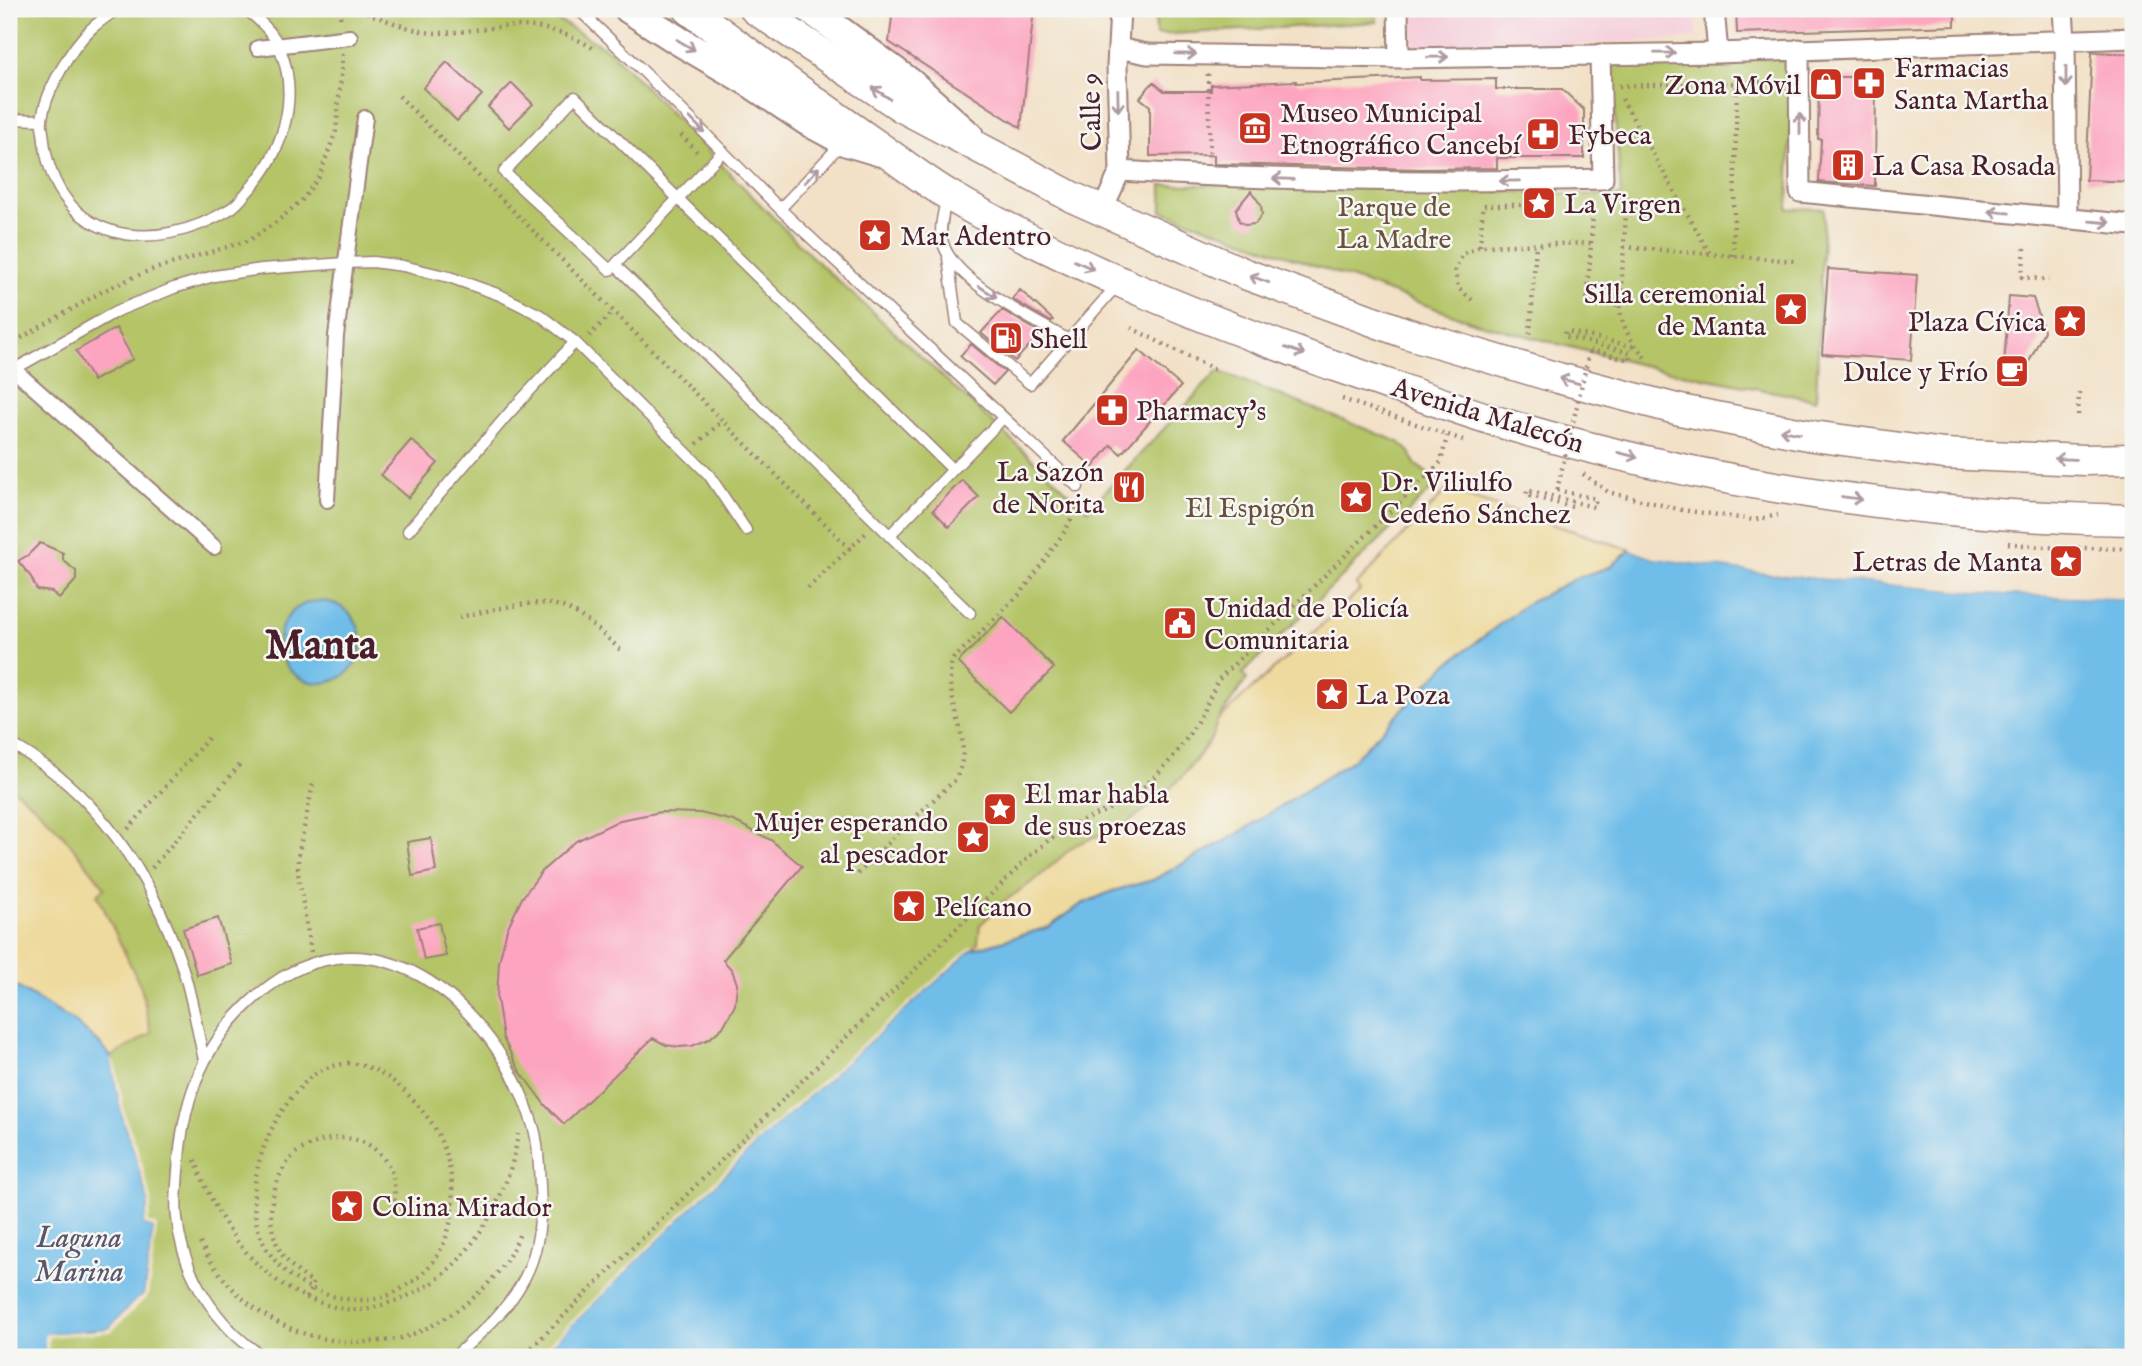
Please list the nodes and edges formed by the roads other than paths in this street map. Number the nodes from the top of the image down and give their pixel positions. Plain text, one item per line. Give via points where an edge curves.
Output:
1 (117, 9) edge
2 (246, 9) edge
3 (578, 9) edge
4 (629, 9) edge
5 (688, 9) edge
6 (755, 9) edge
7 (810, 9) edge
8 (1120, 9) edge
9 (1398, 9) edge
10 (1714, 9) edge
11 (2063, 9) edge
12 (350, 37) dead end
13 (2133, 38) edge
14 (2065, 41) junction
15 (279, 46) junction
16 (258, 48) dead end
17 (1118, 48) junction
18 (1800, 49) junction
19 (1718, 53) junction
20 (1600, 54) junction
21 (1399, 58) junction
22 (365, 118) dead end
23 (9, 119) edge
24 (42, 120) junction
25 (844, 141) junction
26 (984, 150) junction
27 (723, 151) junction
28 (889, 154) junction
29 (1120, 171) junction
30 (948, 195) junction
31 (678, 198) junction
32 (780, 209) junction
33 (1102, 211) junction
34 (2067, 219) junction
35 (2133, 225) edge
36 (948, 258) junction
37 (345, 263) junction
38 (615, 265) junction
39 (1120, 281) junction
40 (1069, 340) junction
41 (577, 344) junction
42 (10, 369) edge
43 (1003, 418) junction
44 (2133, 459) edge
45 (953, 470) junction
46 (1078, 487) dead end
47 (327, 500) dead end
48 (2133, 520) edge
49 (746, 530) dead end
50 (408, 531) dead end
51 (889, 536) junction
52 (214, 547) dead end
53 (970, 613) dead end
54 (9, 743) edge
55 (204, 1060) junction
56 (264, 1357) edge
57 (454, 1357) edge

1 - 24 lane via 91,29 64,63
2 - 15 lane
3 -> 27 lane
4 -> 25 main road, Avenida Malecón
5 - 28 main road, Avenida Malecón
26 -> 6 main road, Avenida Malecón via 902,107
7 - 26 main road, Avenida Malecón via 909,82
8 - 17 street, Calle 9
9 - 21 street
10 - 19 street
11 - 14 street
12 - 15 street
13 - 14 street
14 - 18 street
14 -> 34 street
15 - 16 street
15 - 24 lane via 290,96 276,151 258,181 232,208 201,224 144,237 92,223 69,203 53,177
17 -> 21 street via 1147,54
17 -> 29 street, Calle 9
18 - 19 street
34 -> 18 street via 1800,192
20 -> 19 street
21 -> 20 street
20 -> 29 street via 1603,179 1341,181
22 - 37 street
23 - 24 lane
25 - 28 main road, Avenida Malecón
32 -> 25 lane
26 - 33 main road, Avenida Malecón
27 - 31 lane
27 - 32 lane
28 - 30 main road, Avenida Malecón
29 - 33 street, Calle 9
30 - 36 lane via 941,237
30 -> 39 main road, Avenida Malecón
31 - 38 lane
31 - 38 lane via 575,97 504,172 610,270
31 - 45 lane
32 - 43 lane
44 -> 33 main road, Avenida Malecón via 1944,454 1813,436 1680,410 1406,333 1245,274
34 -> 35 street
36 -> 40 lane via 985,290
36 - 40 lane via 957,323 1030,384
37 - 41 lane via 403,266 500,295 540,316
37 - 42 lane via 214,276 174,288 117,311
37 - 47 street
38 - 51 lane
39 - 40 lane
39 -> 48 main road, Avenida Malecón via 1249,335 1455,408 1689,470 1920,508
41 - 49 lane via 709,475
41 - 50 lane via 510,412
42 - 52 street
43 - 45 lane
43 - 46 lane
45 - 51 lane
51 - 53 lane
54 - 55 lane via 45,765 90,803 130,856 162,914 182,968
55 - 56 lane via 183,1125 177,1219 194,1279 244,1345
55 - 57 lane via 262,990 289,973 342,957 373,957 415,971 454,998 482,1028 500,1052 534,1130 542,1214 525,1279 509,1303

